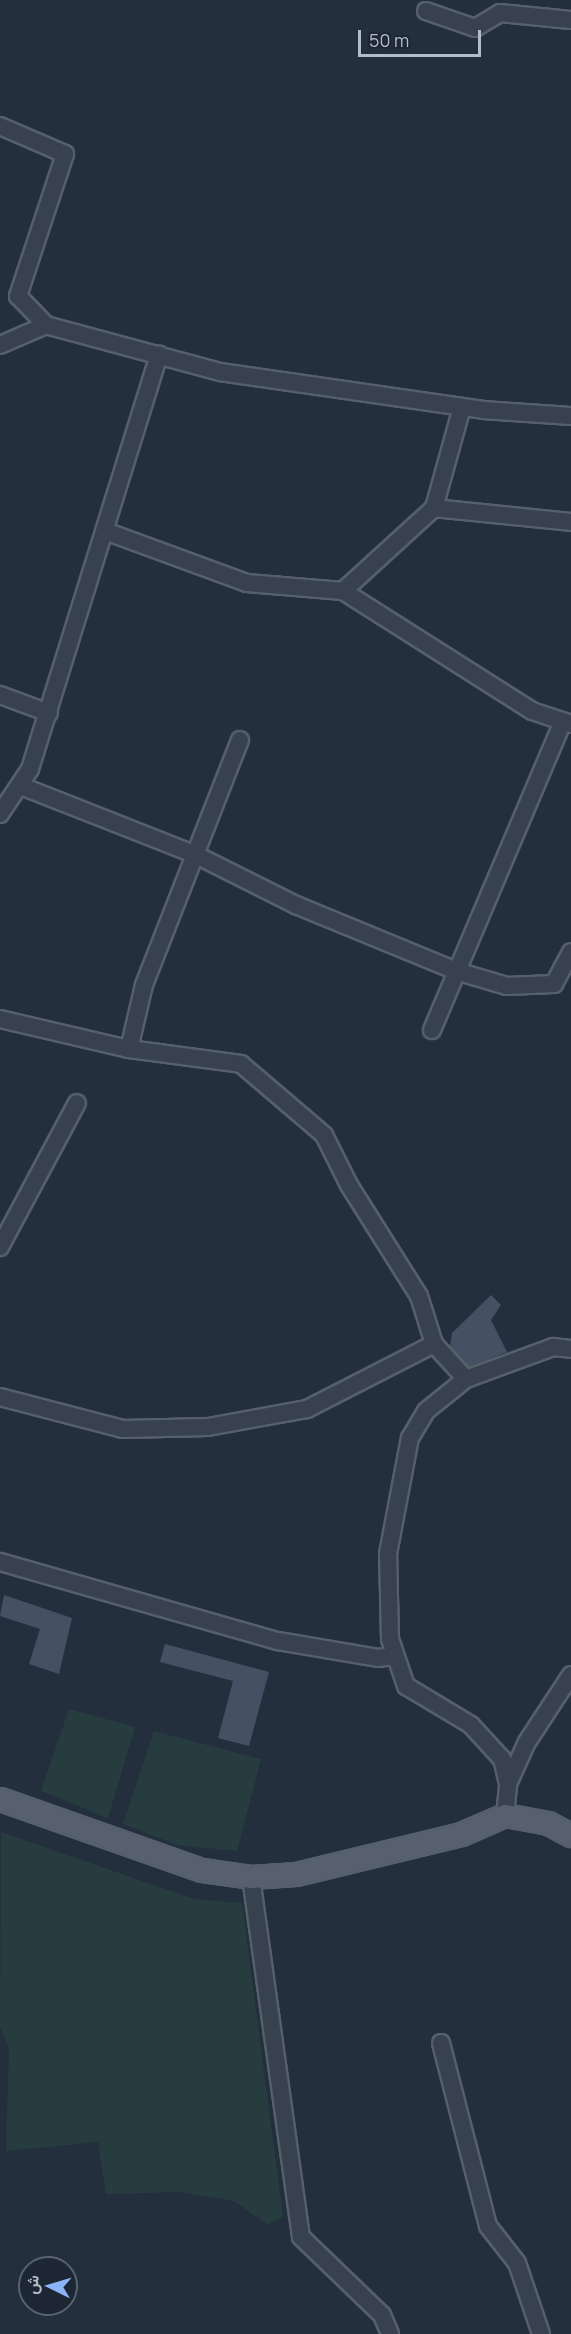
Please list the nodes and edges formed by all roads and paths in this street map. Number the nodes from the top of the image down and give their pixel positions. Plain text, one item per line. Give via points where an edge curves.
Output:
1 (426, 11) dead end
2 (571, 20) edge
3 (0, 126) edge
4 (46, 325) junction
5 (0, 345) edge
6 (159, 355) junction
7 (462, 407) junction
8 (571, 416) edge
9 (434, 508) junction
10 (571, 522) edge
11 (105, 531) junction
12 (343, 591) junction
13 (0, 695) edge
14 (49, 713) junction
15 (566, 723) edge
16 (240, 740) dead end
17 (21, 786) junction
18 (0, 814) edge
19 (196, 855) junction
20 (571, 952) edge
21 (456, 971) junction
22 (0, 1019) edge
23 (432, 1030) dead end
24 (129, 1048) junction
25 (77, 1103) dead end
26 (0, 1247) edge
27 (434, 1344) junction
28 (571, 1349) edge
29 (466, 1379) junction
30 (0, 1397) edge
31 (0, 1562) edge
32 (395, 1656) junction
33 (571, 1675) edge
34 (508, 1784) junction
35 (0, 1799) edge
36 (505, 1815) junction
37 (571, 1835) edge
38 (251, 1877) junction
39 (441, 2043) dead end
40 (390, 2334) edge
41 (541, 2334) edge

1 - 2 street via 475,28 500,14
3 - 4 street via 65,154 18,296
4 - 5 street
4 - 6 street
6 - 7 street via 220,372
6 - 11 street
7 - 8 street
7 - 9 street
9 - 10 street
9 - 12 street
11 - 12 street via 247,583
11 - 14 street
12 - 15 street via 532,711
13 - 14 street
14 - 17 street
15 - 21 street
16 - 19 street
17 - 18 street
17 - 19 street
19 - 21 street via 296,905
19 - 24 street via 144,985
20 - 21 street via 554,984 507,987
21 - 23 street
22 - 24 street
24 - 27 street via 241,1064 324,1135 349,1185 419,1296
25 - 26 street
27 - 29 street
27 - 30 street via 307,1409 208,1427 123,1429
28 - 29 street via 553,1347
29 - 32 street via 426,1411 410,1438 388,1554 390,1639
31 - 32 street via 278,1641 378,1658
32 - 34 street via 406,1686 471,1725 491,1745 502,1759
33 - 34 street via 527,1742
34 - 36 street
35 - 38 main road via 202,1870
36 - 37 main road via 548,1823
36 - 38 main road via 462,1834 296,1874
38 - 40 street via 301,2237 382,2315
39 - 41 street via 488,2226 517,2264

